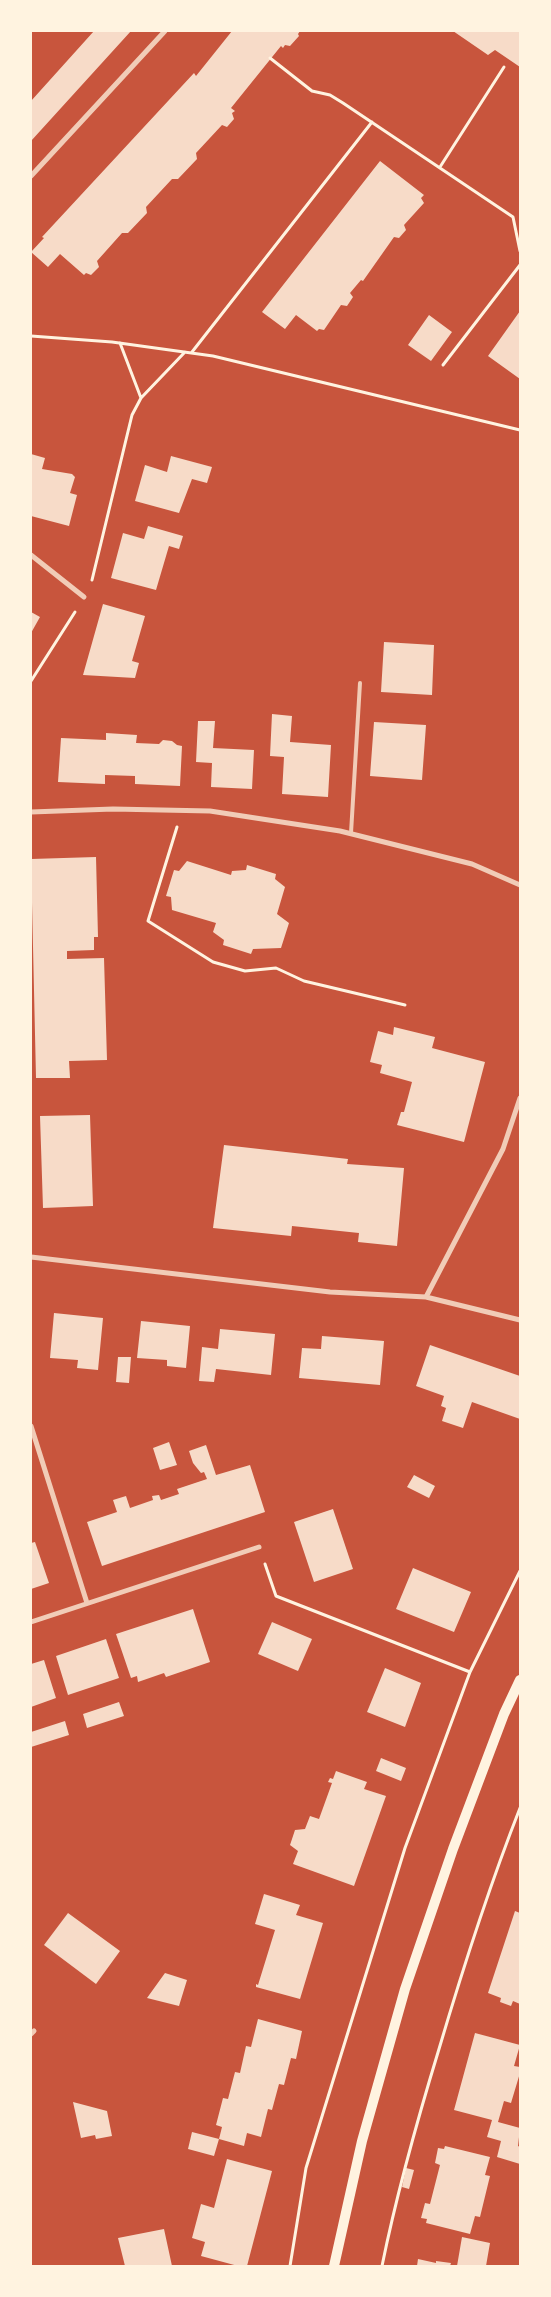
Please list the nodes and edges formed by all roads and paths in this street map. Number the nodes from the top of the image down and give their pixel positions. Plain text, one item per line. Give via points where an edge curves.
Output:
1 (164, 31) edge
2 (270, 58) dead end
3 (504, 67) dead end
4 (372, 122) junction
5 (440, 167) junction
6 (31, 176) edge
7 (520, 251) edge
8 (520, 265) edge
9 (31, 336) edge
10 (120, 343) junction
11 (185, 352) junction
12 (192, 353) junction
13 (443, 365) dead end
14 (141, 398) junction
15 (520, 430) edge
16 (31, 555) edge
17 (84, 597) junction
18 (31, 681) edge
19 (360, 683) dead end
20 (183, 810) junction
21 (31, 812) edge
22 (351, 834) junction
23 (520, 885) edge
24 (405, 1005) dead end
25 (520, 1098) edge
26 (31, 1256) edge
27 (426, 1297) junction
28 (520, 1320) edge
29 (31, 1426) edge
30 (259, 1548) joint
31 (520, 1571) edge
32 (87, 1603) junction
33 (31, 1622) edge
34 (470, 1672) junction
35 (520, 1680) edge
36 (520, 1808) edge
37 (290, 2266) edge
38 (334, 2266) edge
39 (382, 2266) edge

1 - 6 street
2 - 4 path via 312,91 330,96
3 - 5 path
4 - 5 path
4 - 12 path
5 - 7 path via 513,217
8 - 13 path
9 - 10 path
10 - 11 path
10 - 14 path
11 - 12 path
11 - 14 path
12 - 15 path
14 - 17 path via 132,415 92,582
16 - 17 street
17 - 18 path
19 - 22 lane
20 - 21 street
20 - 22 street via 210,811
20 - 24 path via 148,921 213,962 245,971 276,968 304,980
22 - 23 street via 472,864
25 - 27 street via 502,1149
26 - 27 street via 330,1292
27 - 28 street
29 - 32 street
30 - 32 street
30 - 34 path via 276,1596
31 - 34 path
32 - 33 street
34 - 37 path via 405,1848 309,2158
35 - 38 main road via 453,1848 405,1989 362,2141
36 - 39 path via 497,1866 448,2019 414,2132

